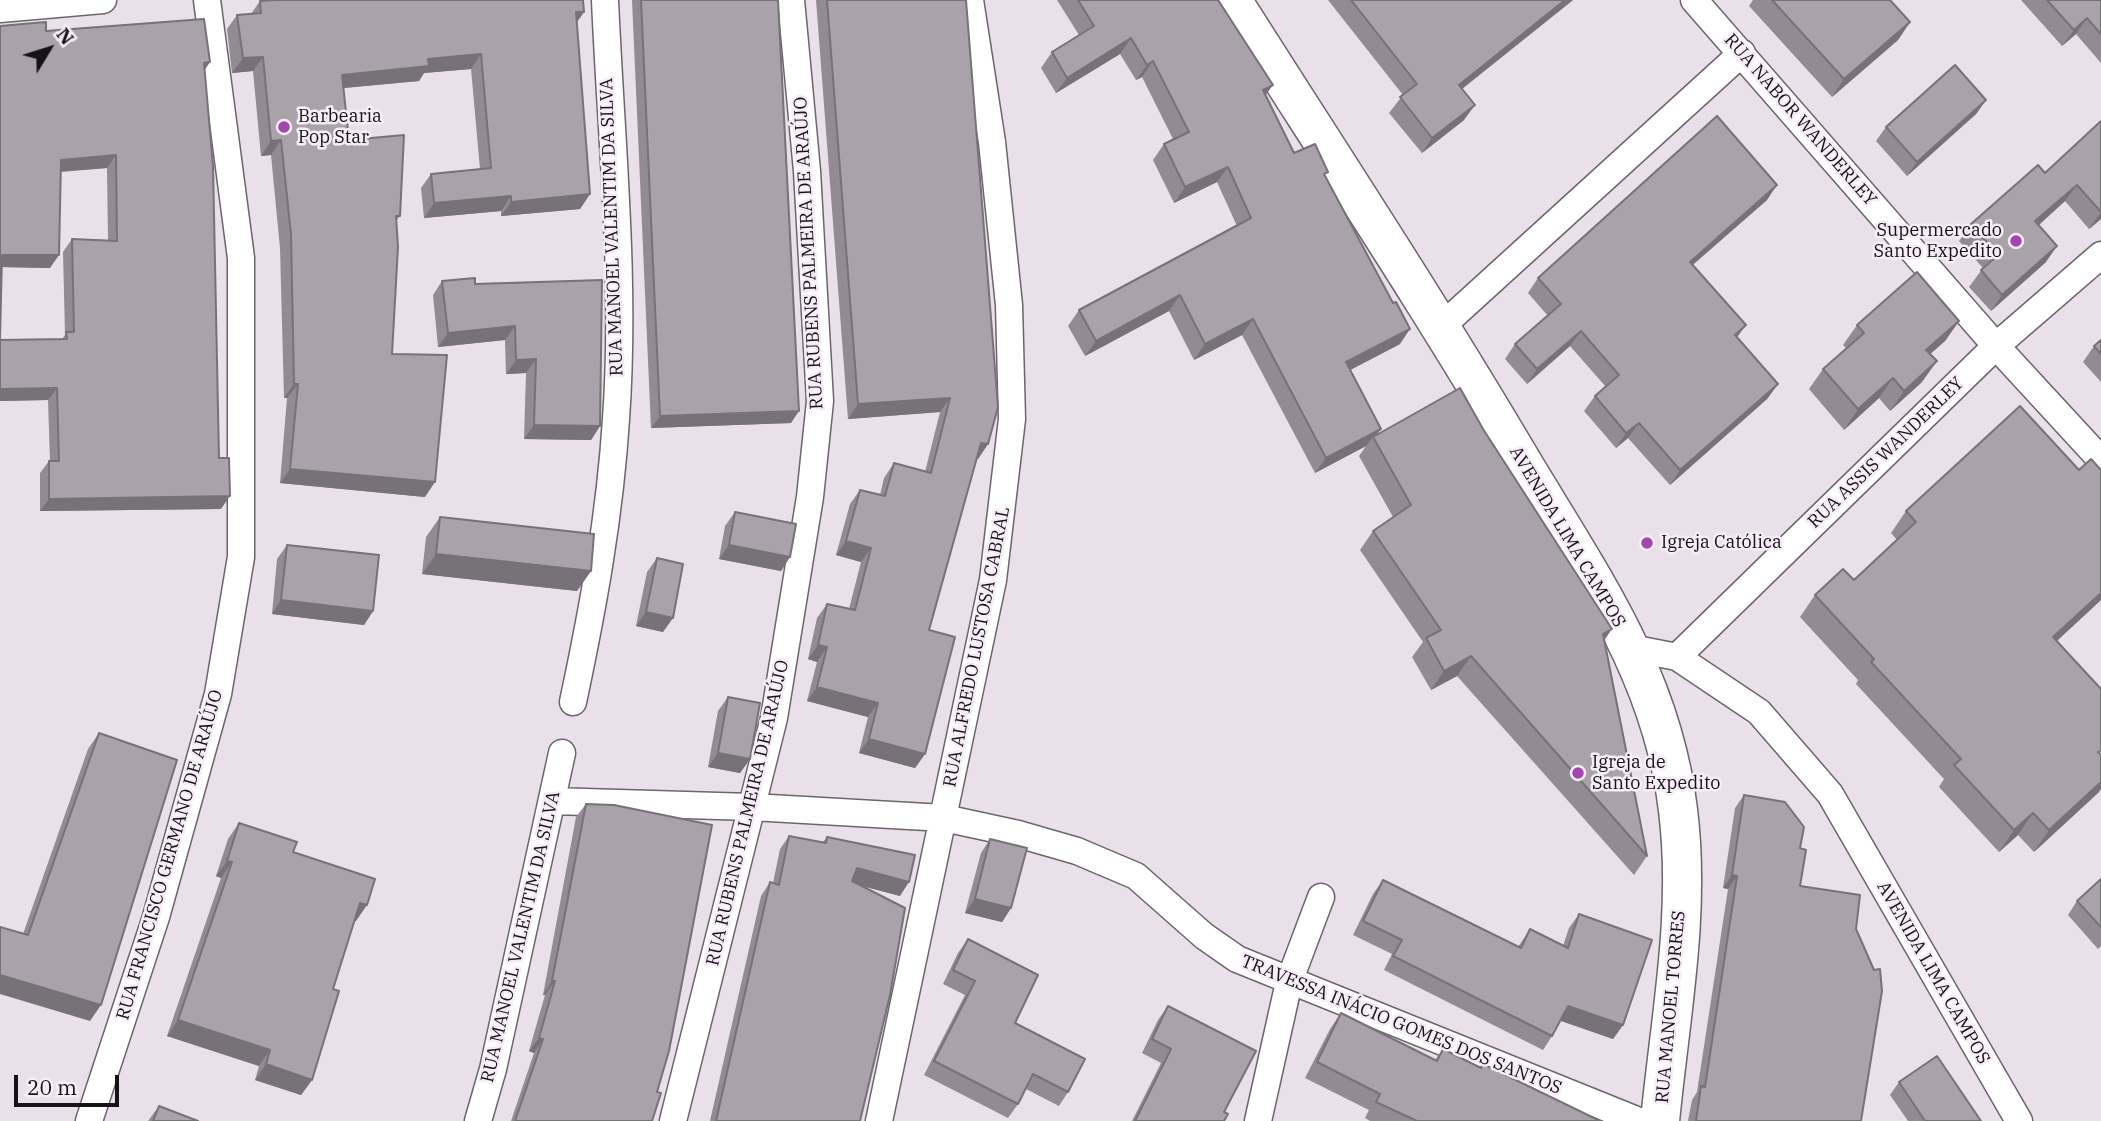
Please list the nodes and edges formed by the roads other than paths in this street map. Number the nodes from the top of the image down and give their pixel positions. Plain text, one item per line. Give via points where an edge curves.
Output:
1 (103, 0) edge
2 (208, 0) edge
3 (605, 0) edge
4 (791, 0) edge
5 (970, 0) edge
6 (1694, 0) edge
7 (1234, 1) edge
8 (0, 9) edge
9 (1742, 53) junction
10 (2101, 255) edge
11 (1442, 326) junction
12 (1996, 346) junction
13 (2101, 460) edge
14 (1631, 648) junction
15 (1677, 657) junction
16 (573, 702) dead end
17 (562, 753) dead end
18 (552, 801) junction
19 (752, 807) junction
20 (944, 818) junction
21 (1321, 897) dead end
22 (1289, 982) junction
23 (89, 1121) edge
24 (478, 1121) edge
25 (673, 1121) edge
26 (879, 1121) edge
27 (1258, 1121) edge
28 (1639, 1121) edge
29 (1660, 1121) edge
30 (2019, 1121) edge

1 - 8 street
2 - 23 street, RUA FRANCISCO GERMANO DE ARAÚJO via 241,258 241,557 218,694 156,917
3 - 16 street, RUA MANOEL VALENTIM DA SILVA via 618,293 617,418 598,584
4 - 19 street, RUA RUBENS PALMEIRA DE ARAÚJO via 807,171 820,401 793,614
5 - 20 street, RUA ALFREDO LUSTOSA CABRAL via 992,142 1009,305 1012,419 993,580
6 - 9 street, RUA NABOR WANDERLEY
7 - 11 main road, AVENIDA LIMA CAMPOS
9 - 11 street
9 - 12 street, RUA NABOR WANDERLEY
10 - 12 street, RUA ASSIS WANDERLEY
11 - 14 main road, AVENIDA LIMA CAMPOS via 1601,589
12 - 13 street, RUA NABOR WANDERLEY
12 - 15 street, RUA ASSIS WANDERLEY
14 - 15 street, AVENIDA LIMA CAMPOS
14 - 29 main road, RUA MANOEL TORRES via 1660,719 1678,811 1681,925
15 - 30 street, AVENIDA LIMA CAMPOS via 1759,712 1830,794
17 - 18 street, RUA MANOEL VALENTIM DA SILVA
18 - 19 street, TRAVESSA INÁCIO GOMES DOS SANTOS
18 - 24 street, RUA MANOEL VALENTIM DA SILVA
19 - 20 street, TRAVESSA INÁCIO GOMES DOS SANTOS
19 - 25 street, RUA RUBENS PALMEIRA DE ARAÚJO
20 - 22 street, TRAVESSA INÁCIO GOMES DOS SANTOS via 1077,851 1136,876 1237,959
20 - 26 street, RUA ALFREDO LUSTOSA CABRAL
21 - 22 street
22 - 27 street
22 - 28 street, TRAVESSA INÁCIO GOMES DOS SANTOS

